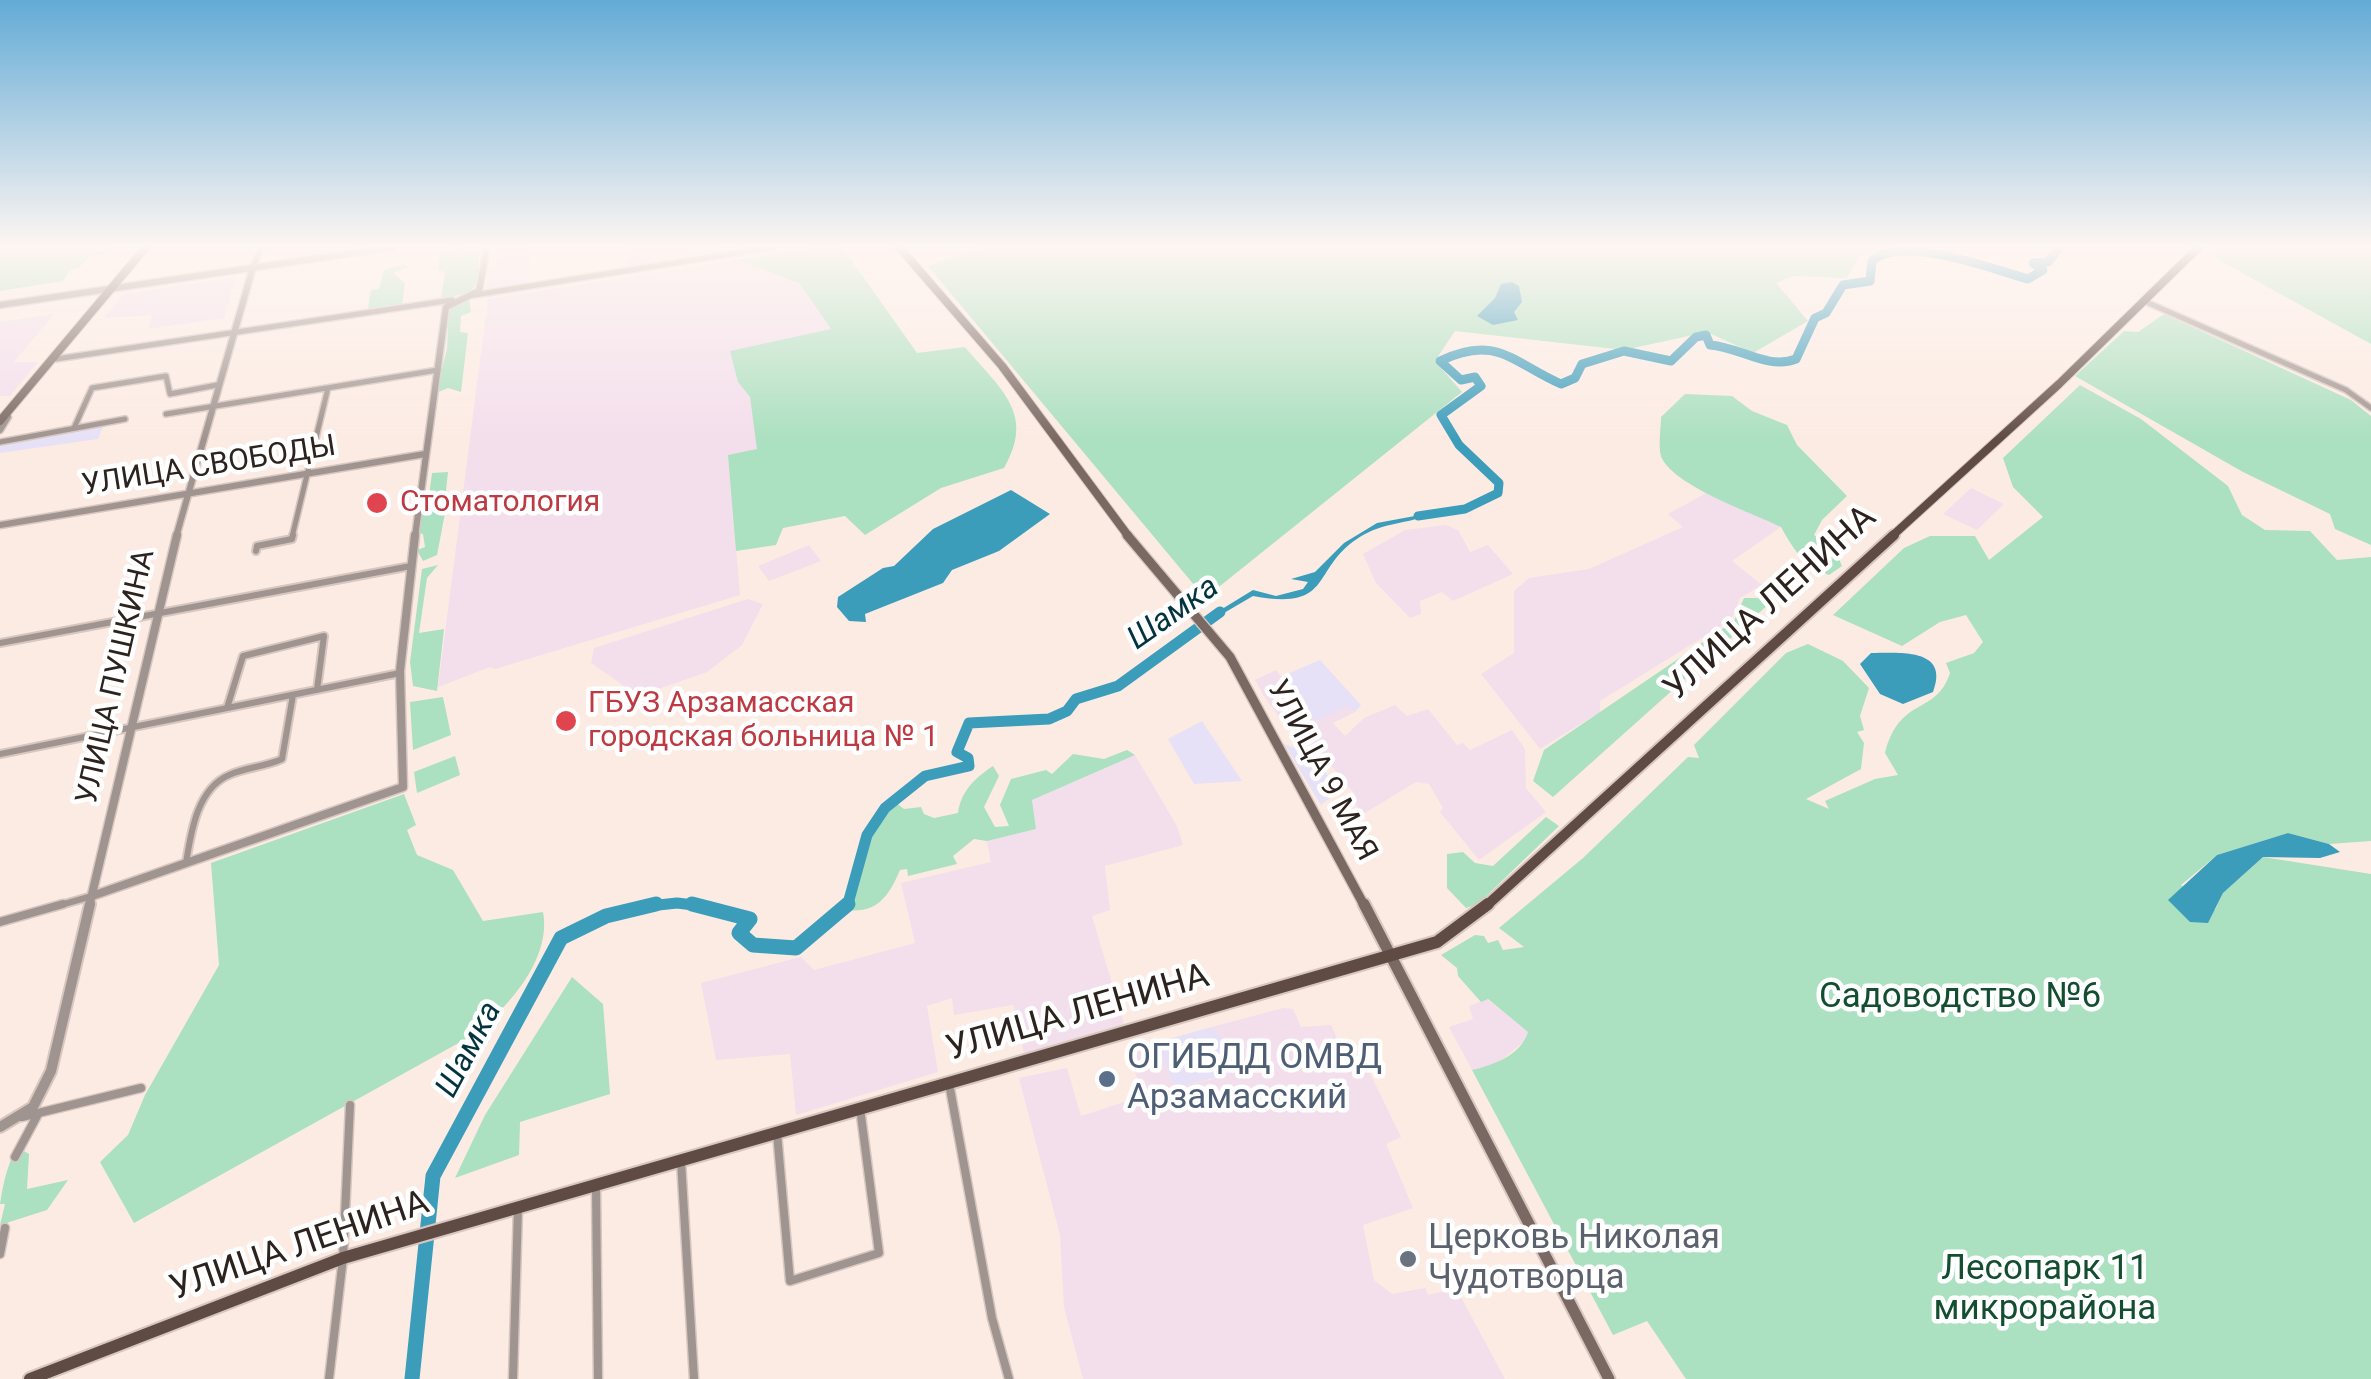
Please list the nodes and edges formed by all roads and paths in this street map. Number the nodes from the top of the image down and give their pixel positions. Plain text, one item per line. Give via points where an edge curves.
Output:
1 (94, 311) edge
2 (241, 311) edge
3 (377, 311) edge
4 (446, 311) edge
5 (955, 311) edge
6 (2131, 311) edge
7 (2169, 311) edge
8 (234, 333) junction
9 (56, 359) junction
10 (438, 370) junction
11 (217, 385) junction
12 (328, 388) junction
13 (211, 407) junction
14 (2371, 408) edge
15 (166, 414) dead end
16 (4, 419) edge
17 (125, 419) dead end
18 (74, 428) junction
19 (0, 430) edge
20 (0, 442) edge
21 (425, 454) junction
22 (306, 474) junction
23 (186, 494) junction
24 (0, 525) edge
25 (256, 551) dead end
26 (411, 566) junction
27 (158, 614) junction
28 (0, 644) edge
29 (400, 673) junction
30 (317, 690) junction
31 (293, 695) junction
32 (227, 708) junction
33 (130, 728) junction
34 (0, 754) edge
35 (185, 866) junction
36 (92, 896) junction
37 (0, 922) edge
38 (1392, 956) junction
39 (949, 1082) junction
40 (140, 1088) dead end
41 (350, 1105) dead end
42 (860, 1108) junction
43 (37, 1116) junction
44 (22, 1117) junction
45 (0, 1126) edge
46 (777, 1132) junction
47 (14, 1157) dead end
48 (681, 1160) junction
49 (596, 1184) junction
50 (518, 1207) junction
51 (4, 1228) dead end
52 (0, 1254) edge
53 (343, 1258) junction
54 (30, 1379) edge
55 (329, 1379) edge
56 (514, 1379) edge
57 (598, 1379) edge
58 (694, 1379) edge
59 (1009, 1379) edge
60 (1609, 1379) edge

1 - 9 main road
2 - 8 street, УЛИЦА ПУШКИНА
3 - 8 street
4 - 10 street
5 - 38 main road, УЛИЦА 9 МАЯ via 1155,572 1208,628 1252,695
6 - 38 main road, УЛИЦА ЛЕНИНА via 1471,919 1437,942
7 - 14 street via 2346,390
8 - 9 street
8 - 11 street, УЛИЦА ПУШКИНА
9 - 16 main road
10 - 12 street
10 - 21 street
11 - 13 street, УЛИЦА ПУШКИНА
11 - 18 street via 170,394 166,376 92,388
12 - 13 street
12 - 22 street
13 - 15 street
13 - 23 street, УЛИЦА ПУШКИНА
16 - 19 street
17 - 18 street
18 - 20 street
21 - 22 street, УЛИЦА СВОБОДЫ
21 - 26 street
22 - 23 street, УЛИЦА СВОБОДЫ
22 - 25 street via 292,539
23 - 24 street, УЛИЦА СВОБОДЫ
23 - 27 street, УЛИЦА ПУШКИНА
26 - 27 street
26 - 29 street
27 - 28 street
27 - 33 street, УЛИЦА ПУШКИНА
29 - 30 street
29 - 35 street via 402,787
30 - 31 street
30 - 32 street via 324,636 243,656
31 - 32 street
31 - 35 street via 282,759 214,785 192,824
32 - 33 street
33 - 34 street
33 - 36 street, УЛИЦА ПУШКИНА
35 - 36 street
36 - 37 street
36 - 44 street, УЛИЦА ПУШКИНА via 51,1072
38 - 39 main road, УЛИЦА ЛЕНИНА
38 - 60 main road, УЛИЦА 9 МАЯ
39 - 42 main road, УЛИЦА ЛЕНИНА
39 - 59 street
40 - 43 street
41 - 53 street
42 - 46 main road, УЛИЦА ЛЕНИНА
42 - 46 street via 879,1253 790,1281
43 - 44 street
43 - 47 street
44 - 45 street
46 - 48 main road, УЛИЦА ЛЕНИНА
48 - 49 main road, УЛИЦА ЛЕНИНА
48 - 58 street
49 - 50 main road, УЛИЦА ЛЕНИНА
49 - 57 street
50 - 53 main road, УЛИЦА ЛЕНИНА
50 - 56 street
51 - 52 street
53 - 54 main road, УЛИЦА ЛЕНИНА
53 - 55 street

